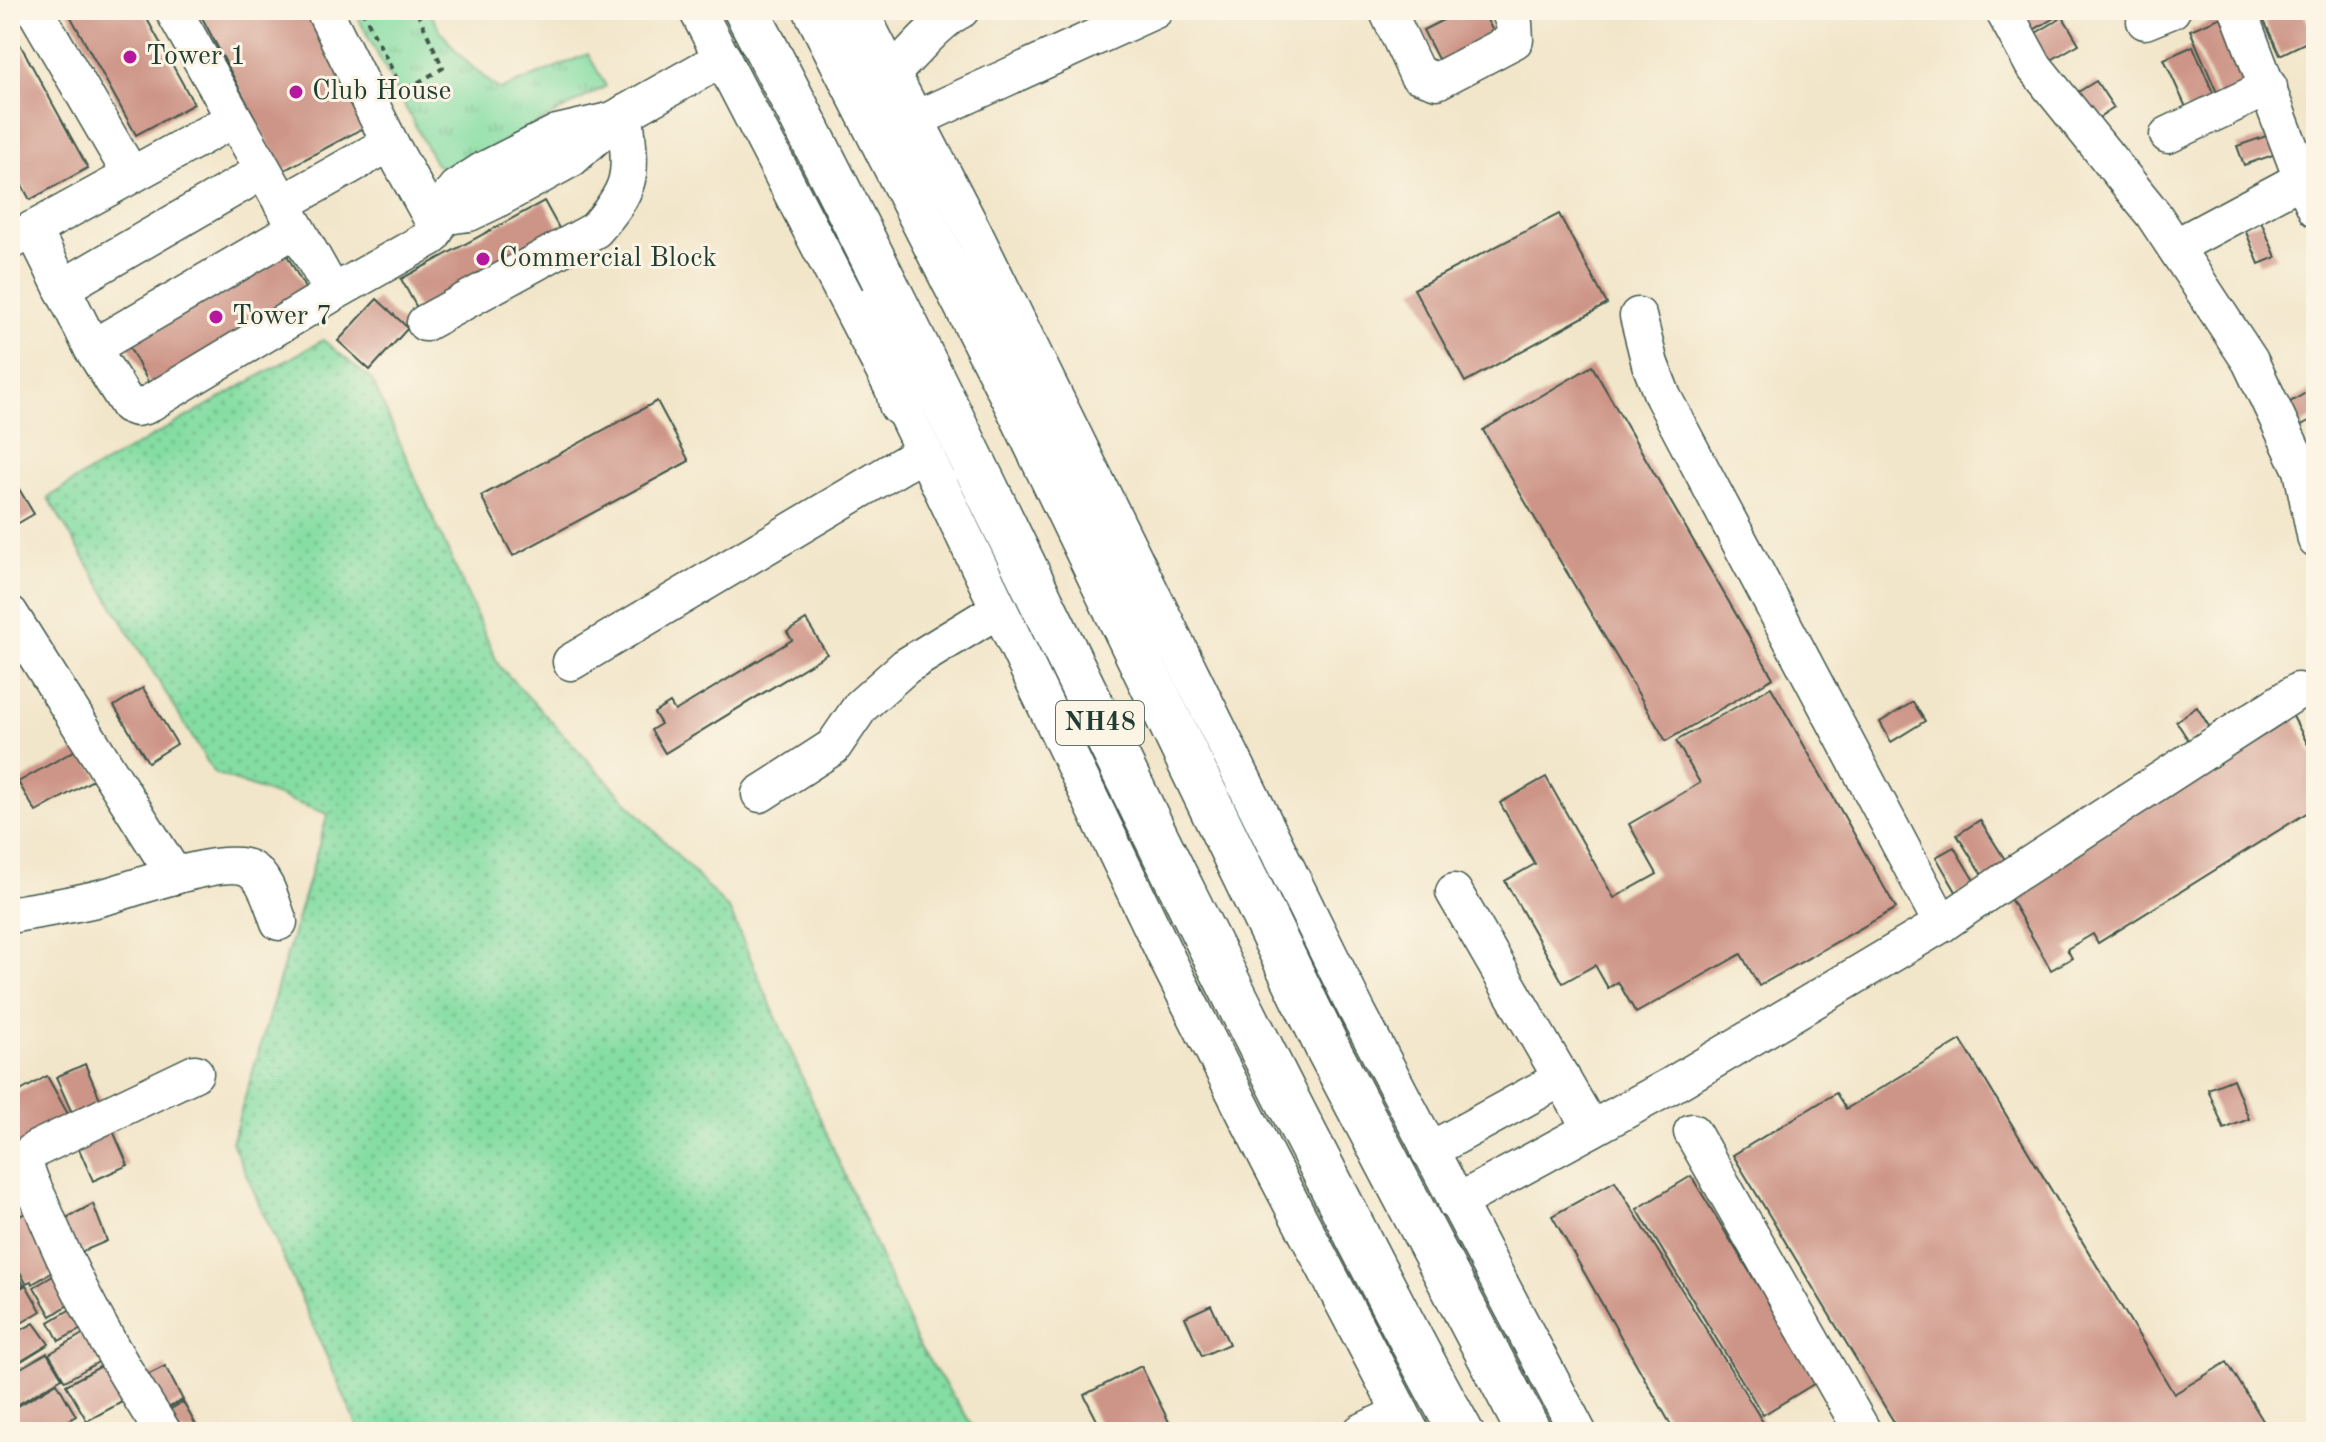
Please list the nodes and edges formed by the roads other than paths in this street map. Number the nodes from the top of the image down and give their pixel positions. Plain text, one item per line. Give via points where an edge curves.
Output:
1 (35, 10) edge
2 (173, 10) edge
3 (324, 10) edge
4 (697, 10) edge
5 (746, 10) edge
6 (816, 10) edge
7 (859, 10) edge
8 (1155, 10) edge
9 (1387, 10) edge
10 (1509, 10) edge
11 (2003, 10) edge
12 (2238, 10) edge
13 (949, 12) edge
14 (723, 58) junction
15 (892, 73) junction
16 (2269, 87) junction
17 (620, 116) junction
18 (234, 119) junction
19 (916, 119) junction
20 (2168, 135) dead end
21 (390, 143) junction
22 (263, 171) junction
23 (131, 175) junction
24 (2309, 194) edge
25 (843, 197) junction
26 (289, 217) junction
27 (433, 218) junction
28 (22, 236) edge
29 (2175, 247) junction
30 (62, 288) junction
31 (333, 293) junction
32 (1638, 316) dead end
33 (425, 323) dead end
34 (92, 348) junction
35 (901, 404) junction
36 (924, 452) junction
37 (2316, 540) edge
38 (999, 609) junction
39 (10, 614) edge
40 (571, 662) dead end
41 (2298, 691) dead end
42 (760, 794) dead end
43 (175, 876) junction
44 (1454, 892) dead end
45 (10, 915) edge
46 (279, 922) dead end
47 (1942, 924) junction
48 (195, 1073) dead end
49 (1562, 1078) junction
50 (1591, 1129) junction
51 (1692, 1132) dead end
52 (1429, 1151) junction
53 (1456, 1203) junction
54 (1406, 1422) edge
55 (163, 1432) edge
56 (1361, 1432) edge
57 (1461, 1432) edge
58 (1529, 1432) edge
59 (1578, 1432) edge
60 (1863, 1432) edge

1 - 23 street
2 - 18 street
3 - 21 street
4 - 14 street
5 - 25 highway, NH48
6 - 58 highway, NH48 via 1020,411 1328,1049
7 - 15 street
8 - 19 street
9 - 10 street via 1417,74 1437,81 1515,40
11 - 29 street via 2033,65
12 - 16 street
13 - 15 street
14 - 17 street
14 - 35 street
15 - 19 street
16 - 20 street
16 - 24 street
17 - 27 street via 571,159 494,201 469,213
17 - 33 street via 629,177 595,230
18 - 22 street
18 - 23 street
19 - 52 street
21 - 26 street
21 - 27 street
22 - 26 street
22 - 30 street
23 - 28 street
24 - 29 street
25 - 35 highway via 873,286
25 - 57 highway, NH48 via 1169,866
26 - 31 street
26 - 34 street
27 - 31 street via 437,228 432,237
28 - 30 street
29 - 37 street via 2250,361 2302,470
30 - 34 street
31 - 34 street via 145,406 128,405
32 - 47 street via 1663,397
35 - 36 street
36 - 38 street
36 - 40 street
38 - 42 street via 906,666 861,706 833,747
38 - 54 street via 1169,963
39 - 43 street
41 - 47 street
43 - 45 street
43 - 46 street via 234,864 251,869
44 - 49 street
47 - 50 street
48 - 55 street via 25,1158 51,1230 124,1373
49 - 50 street
49 - 52 street
50 - 53 street
51 - 60 street
52 - 53 street
53 - 59 street
54 - 56 street

